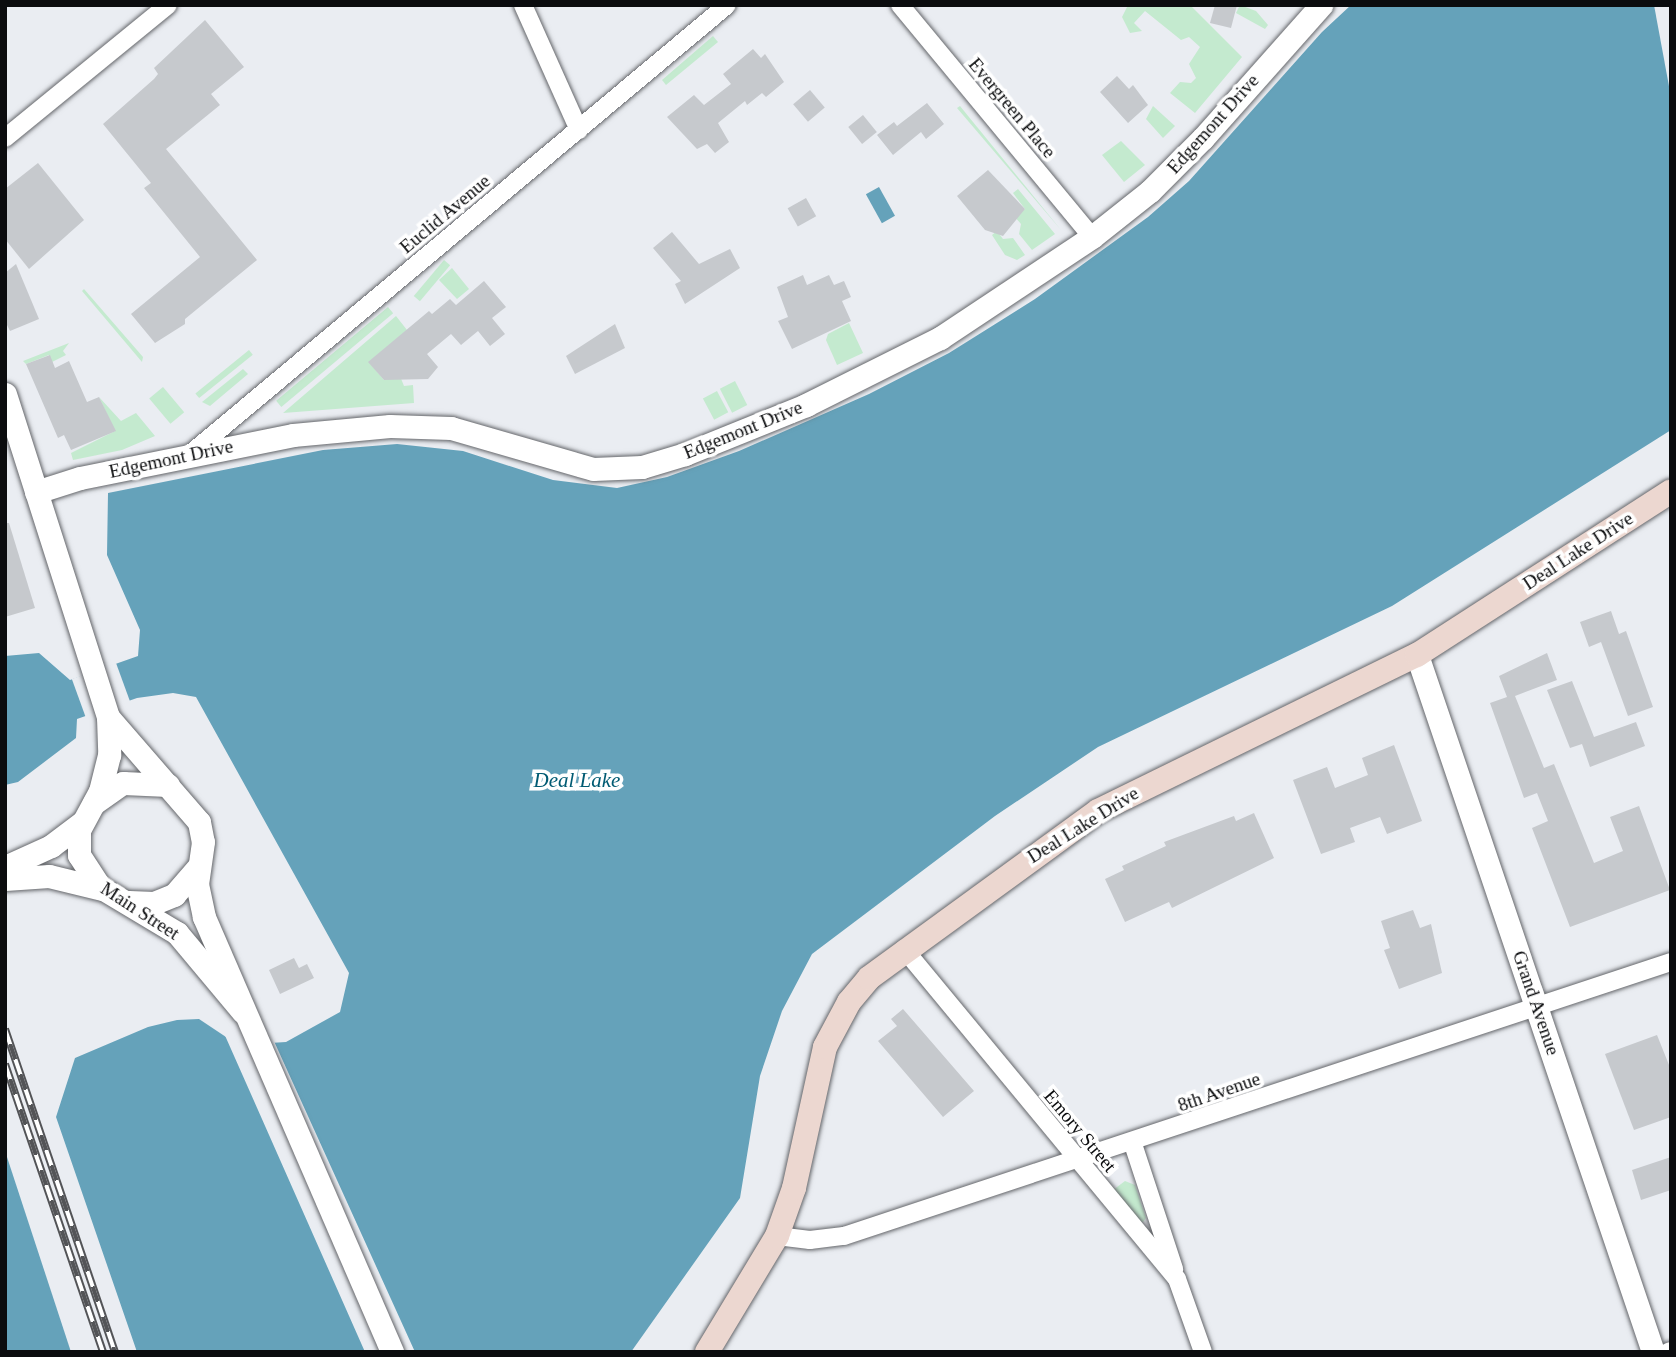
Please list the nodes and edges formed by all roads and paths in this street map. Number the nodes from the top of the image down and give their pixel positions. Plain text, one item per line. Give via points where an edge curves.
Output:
1 (168, 5) edge
2 (523, 5) edge
3 (727, 5) edge
4 (900, 5) edge
5 (1321, 5) edge
6 (579, 130) junction
7 (5, 138) edge
8 (1092, 237) junction
9 (5, 394) edge
10 (189, 455) junction
11 (1671, 491) edge
12 (36, 492) junction
13 (1417, 655) junction
14 (108, 717) junction
15 (168, 785) junction
16 (86, 814) junction
17 (199, 866) junction
18 (5, 867) edge
19 (5, 879) edge
20 (113, 896) junction
21 (904, 949) junction
22 (1671, 962) edge
23 (1538, 1007) junction
24 (243, 1012) junction
25 (1133, 1144) junction
26 (1079, 1162) junction
27 (777, 1236) junction
28 (1177, 1279) junction
29 (392, 1352) edge
30 (707, 1352) edge
31 (1203, 1352) edge
32 (1653, 1352) edge

1 - 7 street
2 - 6 street
3 - 6 street, Euclid Avenue
4 - 8 street, Evergreen Place
5 - 8 street, Edgemont Drive via 1194,148
6 - 10 street, Euclid Avenue
8 - 10 street, Edgemont Drive via 975,316 891,364 768,422 642,467 576,466 475,433 418,425 303,434
9 - 12 street, Main Street
10 - 12 street, Edgemont Drive
11 - 13 main road, Deal Lake Drive
12 - 14 street, Main Street
13 - 21 main road, Deal Lake Drive via 1098,811
13 - 23 street, Grand Avenue
14 - 15 street, Main Street
14 - 16 street, Main Street via 109,755 100,791
15 - 16 street via 123,783
15 - 17 street, Main Street via 199,822 203,842
16 - 18 street via 51,846
16 - 20 street, Main Street via 79,855 91,877
17 - 20 street via 188,883 163,900
17 - 24 street, Main Street via 198,899
19 - 20 street via 49,876
20 - 24 street, Main Street via 177,933
21 - 26 street, Emory Street
21 - 27 main road, Deal Lake Drive via 859,989 832,1031 811,1094 794,1188
22 - 23 street, 8th Avenue
23 - 25 street, 8th Avenue
23 - 32 street, Grand Avenue
24 - 29 street, Main Street
25 - 26 street, 8th Avenue
25 - 28 street
26 - 27 street, 8th Avenue via 844,1236 810,1240
26 - 28 street, Emory Street
27 - 30 main road, Deal Lake Drive
28 - 31 street, Emory Street

